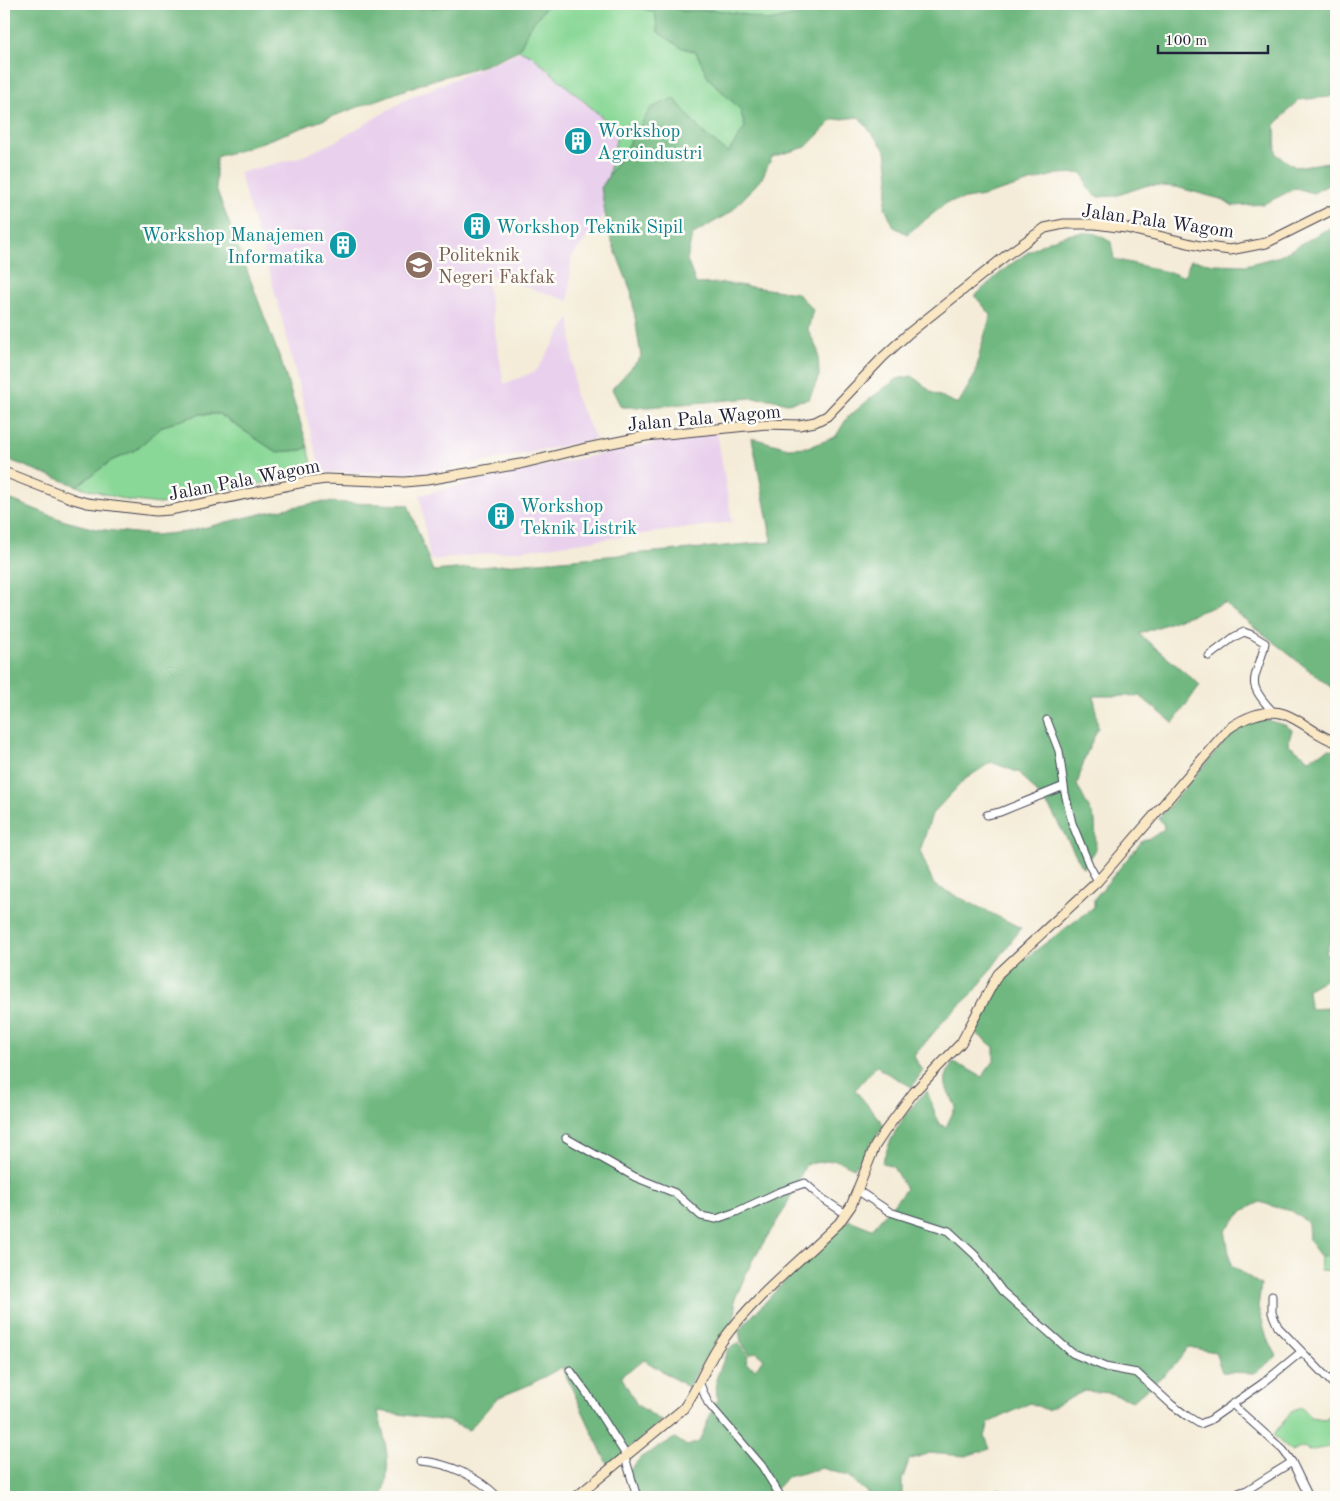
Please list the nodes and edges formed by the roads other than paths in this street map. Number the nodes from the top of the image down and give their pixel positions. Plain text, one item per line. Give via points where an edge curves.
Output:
1 (1336, 208) edge
2 (4, 472) edge
3 (1209, 656) dead end
4 (1274, 712) junction
5 (1047, 720) dead end
6 (1336, 742) edge
7 (1064, 786) junction
8 (987, 815) dead end
9 (1098, 881) junction
10 (566, 1138) dead end
11 (858, 1190) junction
12 (846, 1214) junction
13 (1272, 1296) dead end
14 (1301, 1352) junction
15 (570, 1370) dead end
16 (699, 1382) junction
17 (1336, 1387) edge
18 (1232, 1404) junction
19 (625, 1456) junction
20 (421, 1461) dead end
21 (1292, 1462) junction
22 (498, 1497) edge
23 (576, 1497) edge
24 (638, 1497) edge
25 (781, 1497) edge
26 (1226, 1497) edge
27 (1309, 1497) edge

1 - 2 main road, Jalan Pala Wagom via 1266,243 1230,250 1095,224 1045,228 909,333 827,416 815,422 655,435 427,480 326,479 156,511 87,503
3 - 4 street via 1244,632 1265,643 1254,678 1254,689
4 - 6 main road via 1284,714 1319,736
4 - 9 main road via 1252,716 1228,729
5 - 7 street via 1059,751
7 - 8 street
7 - 9 street via 1072,823
9 - 11 main road via 998,974 961,1043 914,1092 875,1146
10 - 12 street via 635,1178 675,1194 702,1216 716,1219 805,1183
11 - 12 main road
11 - 18 street via 890,1212 949,1232 976,1255 1002,1291 1072,1353 1105,1367 1137,1373 1172,1405 1200,1424
12 - 16 main road via 735,1325 715,1351
13 - 14 street via 1276,1323
14 - 17 street
14 - 18 street
15 - 19 street
16 - 19 main road via 683,1409
16 - 25 street via 708,1403 762,1466
18 - 21 street via 1280,1446
19 - 23 main road
19 - 24 street
20 - 22 street via 437,1462 462,1472
21 - 26 street via 1247,1490
21 - 27 street

